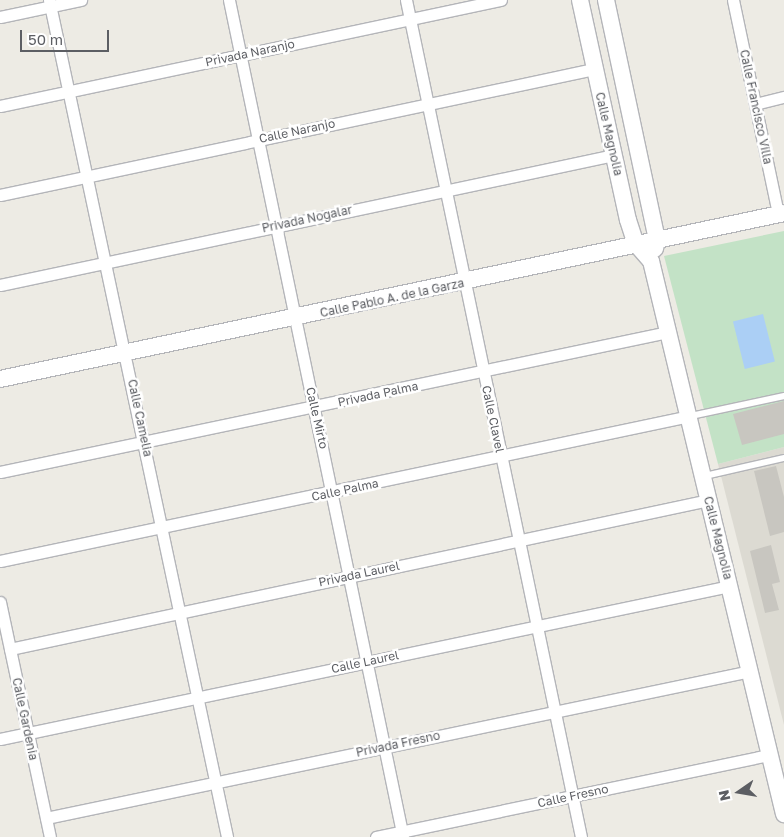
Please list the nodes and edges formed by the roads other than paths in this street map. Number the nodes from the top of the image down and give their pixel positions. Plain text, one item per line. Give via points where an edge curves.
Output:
1 (81, 0) edge
2 (229, 0) edge
3 (406, 0) edge
4 (501, 0) edge
5 (580, 0) edge
6 (606, 0) edge
7 (733, 0) edge
8 (50, 3) edge
9 (0, 17) edge
10 (411, 20) junction
11 (241, 54) junction
12 (594, 69) junction
13 (69, 91) junction
14 (784, 97) edge
15 (427, 104) junction
16 (755, 104) junction
17 (0, 106) edge
18 (257, 140) junction
19 (614, 155) junction
20 (87, 176) junction
21 (445, 189) junction
22 (0, 195) edge
23 (781, 213) edge
24 (275, 226) junction
25 (657, 240) junction
26 (636, 244) junction
27 (106, 261) junction
28 (651, 262) junction
29 (466, 282) junction
30 (0, 284) edge
31 (295, 318) junction
32 (668, 332) junction
33 (126, 352) junction
34 (483, 372) junction
35 (0, 378) edge
36 (784, 396) edge
37 (314, 407) junction
38 (688, 416) junction
39 (145, 442) junction
40 (501, 458) junction
41 (784, 458) edge
42 (0, 472) edge
43 (703, 477) junction
44 (334, 492) junction
45 (709, 500) junction
46 (163, 527) junction
47 (518, 542) junction
48 (0, 561) edge
49 (350, 576) junction
50 (729, 586) junction
51 (0, 602) edge
52 (181, 612) junction
53 (536, 627) junction
54 (10, 649) junction
55 (367, 662) junction
56 (750, 671) junction
57 (198, 697) junction
58 (554, 711) junction
59 (28, 733) junction
60 (0, 739) edge
61 (386, 746) junction
62 (770, 756) junction
63 (216, 783) junction
64 (572, 796) junction
65 (783, 806) edge
66 (46, 818) junction
67 (403, 834) edge
68 (50, 837) edge
69 (227, 837) edge
70 (376, 837) edge
71 (581, 837) edge

1 - 8 street
2 - 11 street, Calle Mirto
3 - 10 street, Calle Clavel
4 - 10 street, Privada Naranjo
5 - 12 street, Calle Magnolia
6 - 25 street, Calle Magnolia
7 - 16 street, Calle Francisco Villa
8 - 9 street
8 - 13 street, Calle Camelia
10 - 11 street, Privada Naranjo
10 - 15 street, Calle Clavel
11 - 13 street, Privada Naranjo
11 - 18 street, Calle Mirto
12 - 15 street, Calle Naranjo
12 - 19 street, Calle Magnolia
13 - 17 street, Privada Naranjo
13 - 20 street, Calle Camelia
14 - 16 street
15 - 18 street, Calle Naranjo
15 - 21 street, Calle Clavel
16 - 23 street, Calle Francisco Villa
18 - 20 street, Calle Naranjo
18 - 24 street, Calle Mirto
19 - 21 street, Privada Nogalar
19 - 26 street, Calle Magnolia
20 - 22 street, Calle Naranjo
20 - 27 street, Calle Camelia
21 - 24 street, Privada Nogalar
21 - 29 street, Calle Clavel
23 - 25 street, Calle Pablo A. de la Garza
24 - 27 street, Privada Nogalar
24 - 31 street, Calle Mirto
25 - 26 street, Calle Pablo A. de la Garza
25 - 28 street, Calle Magnolia
26 - 28 street, Calle Magnolia
26 - 29 street, Calle Pablo A. de la Garza
27 - 30 street, Privada Nogalar
27 - 33 street, Calle Camelia
28 - 32 street, Calle Magnolia
29 - 31 street, Calle Pablo A. de la Garza
29 - 34 street, Calle Clavel
31 - 33 street, Calle Pablo A. de la Garza
31 - 37 street, Calle Mirto
32 - 34 street, Privada Palma
32 - 38 street, Calle Magnolia
33 - 35 street, Calle Pablo A. de la Garza
33 - 39 street, Calle Camelia
34 - 37 street, Privada Palma
34 - 40 street, Calle Clavel
36 - 38 lane
37 - 39 street, Privada Palma
37 - 44 street, Calle Mirto
38 - 40 street, Calle Palma
38 - 43 street, Calle Magnolia
39 - 42 street, Privada Palma
39 - 46 street, Calle Camelia
40 - 44 street, Calle Palma
40 - 47 street, Calle Clavel
41 - 43 lane
43 - 45 street, Calle Magnolia
44 - 46 street, Calle Palma
44 - 49 street, Calle Mirto
45 - 47 street, Privada Laurel
45 - 50 street, Calle Magnolia
46 - 48 street, Calle Palma
46 - 52 street, Calle Camelia
47 - 49 street, Privada Laurel
47 - 53 street, Calle Clavel
49 - 52 street, Privada Laurel
49 - 55 street, Calle Mirto
50 - 53 street, Calle Laurel
50 - 56 street, Calle Magnolia
51 - 54 street, Calle Gardenia
52 - 54 street, Privada Laurel
52 - 57 street, Calle Camelia
53 - 55 street, Calle Laurel
53 - 58 street, Calle Clavel
54 - 59 street, Calle Gardenia
55 - 57 street, Calle Laurel
55 - 61 street, Calle Mirto
56 - 58 street, Privada Fresno
56 - 62 street, Calle Magnolia
57 - 59 street, Calle Laurel
57 - 63 street, Calle Camelia
58 - 61 street, Privada Fresno
58 - 64 street, Calle Clavel
59 - 60 street, Calle Laurel
59 - 66 street, Calle Gardenia
61 - 63 street, Privada Fresno
61 - 67 street, Calle Mirto
62 - 64 street, Calle Fresno
62 - 65 street, Calle Magnolia
63 - 66 street, Privada Fresno
63 - 69 street, Calle Camelia
64 - 67 street, Calle Fresno
64 - 71 street, Calle Clavel
66 - 68 street, Calle Gardenia
67 - 70 street, Calle Fresno

